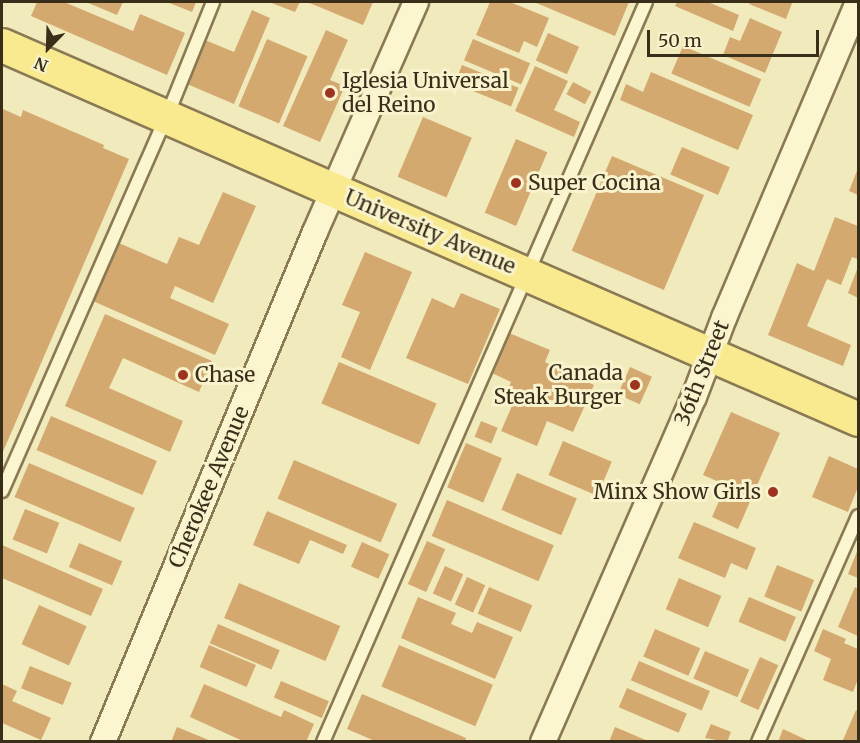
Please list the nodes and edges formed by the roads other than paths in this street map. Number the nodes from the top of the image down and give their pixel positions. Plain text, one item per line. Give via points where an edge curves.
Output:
1 (213, 2) edge
2 (416, 2) edge
3 (646, 2) edge
4 (858, 3) edge
5 (2, 45) edge
6 (166, 116) junction
7 (333, 190) junction
8 (527, 274) junction
9 (710, 355) junction
10 (858, 419) edge
11 (2, 491) edge
12 (858, 516) edge
13 (103, 741) edge
14 (323, 741) edge
15 (543, 741) edge
16 (758, 741) edge

1 - 6 lane
2 - 7 street, Cherokee Avenue
3 - 8 lane
4 - 9 street, 36th Street
5 - 6 main road, University Avenue
6 - 7 main road, University Avenue
6 - 11 lane
7 - 8 main road, University Avenue
7 - 13 street, Cherokee Avenue
8 - 9 main road, University Avenue
8 - 14 lane
9 - 10 main road, University Avenue
9 - 15 street, 36th Street
12 - 16 lane

